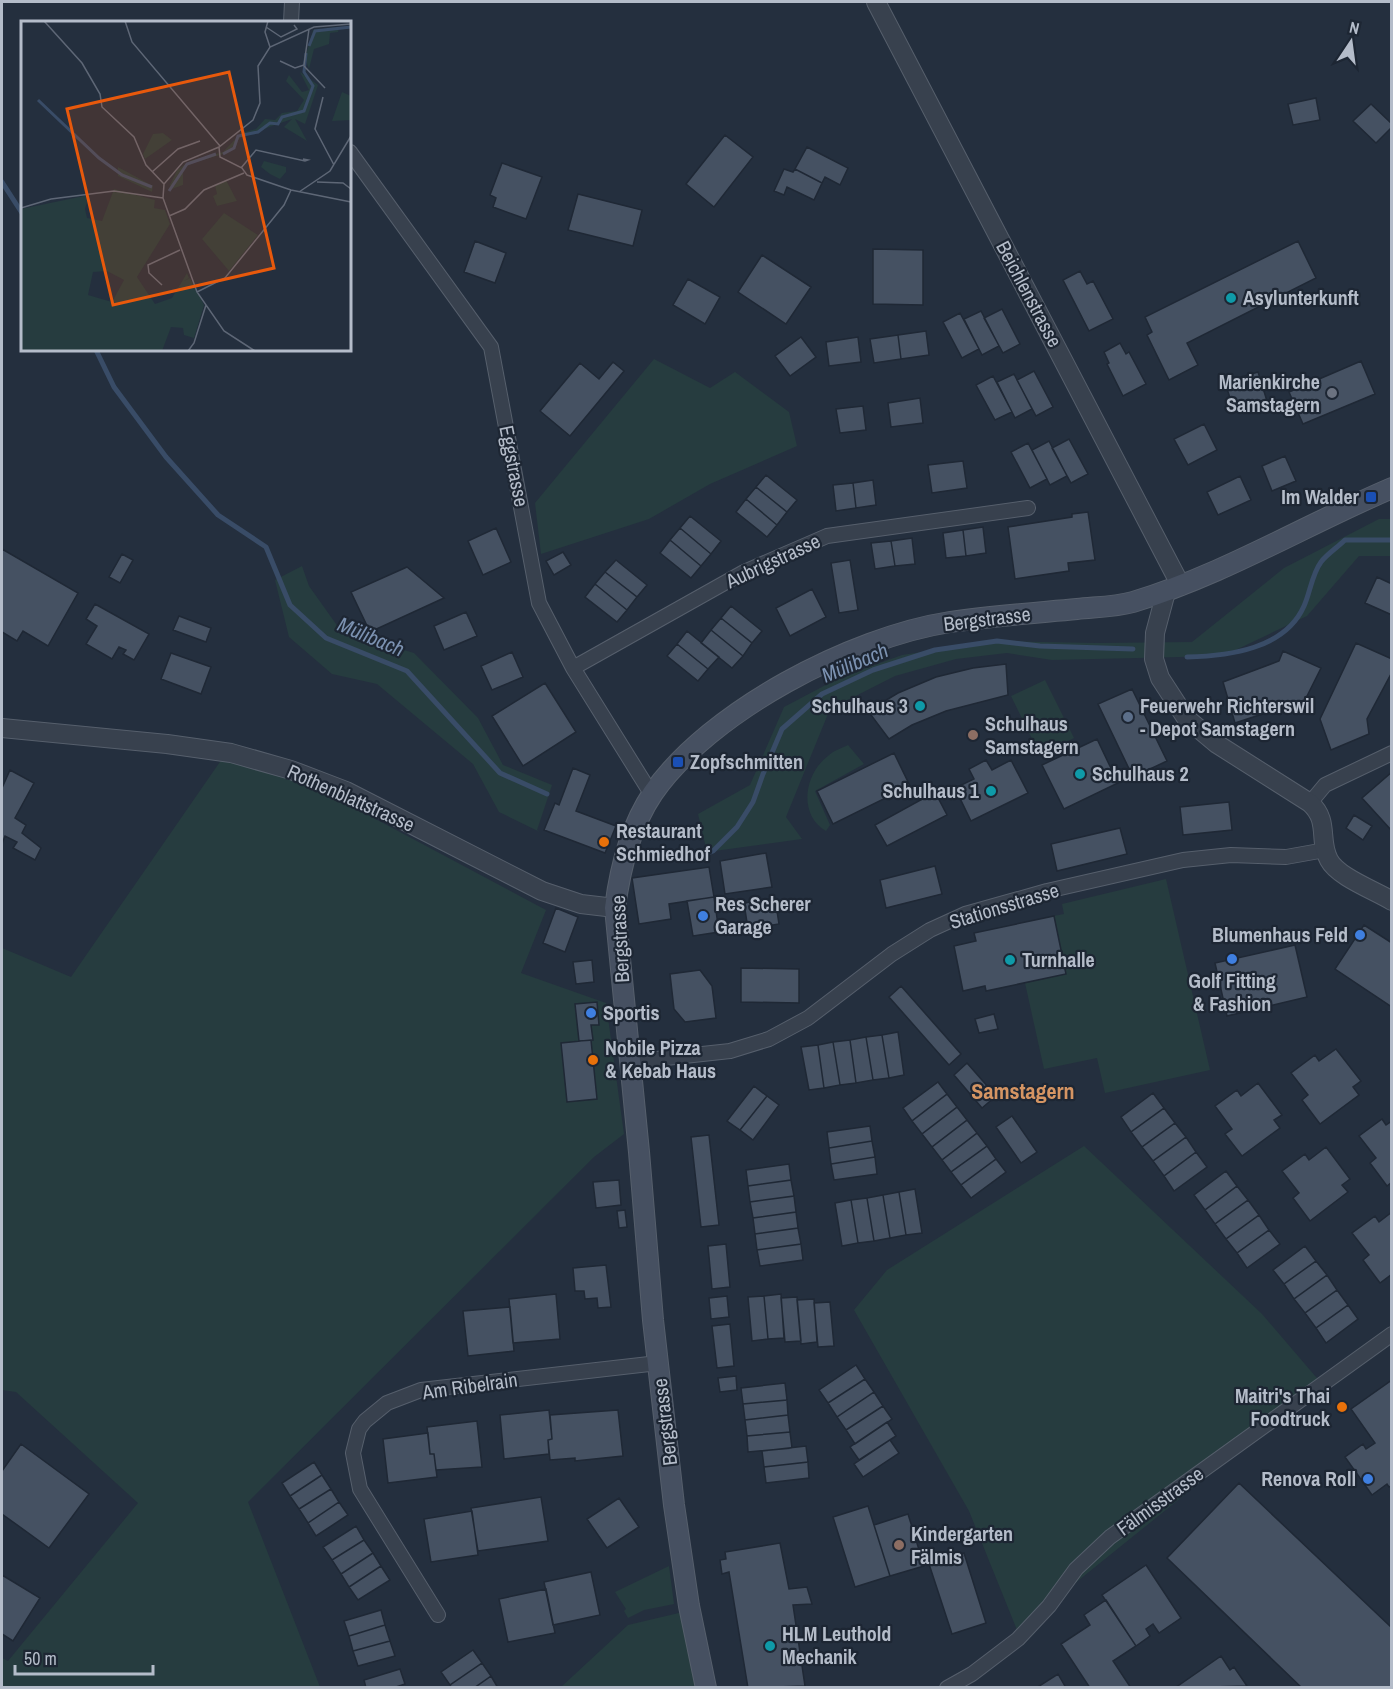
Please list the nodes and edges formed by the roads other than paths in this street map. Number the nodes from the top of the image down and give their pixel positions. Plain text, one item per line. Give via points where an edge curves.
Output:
1 (292, 2) edge
2 (876, 2) edge
3 (291, 21) edge
4 (351, 153) edge
5 (1392, 488) edge
6 (1028, 508) dead end
7 (1173, 589) junction
8 (573, 668) junction
9 (2, 728) edge
10 (1392, 753) edge
11 (652, 795) junction
12 (1310, 803) junction
13 (1325, 850) junction
14 (1392, 901) edge
15 (615, 908) junction
16 (629, 1062) junction
17 (1392, 1334) edge
18 (658, 1363) junction
19 (438, 1615) dead end
20 (706, 1688) edge
21 (947, 1688) edge

1 - 3 street
2 - 7 street, Beichlenstrasse
4 - 8 street, Eggstrasse via 491,347 539,603
5 - 7 main road, Bergstrasse
6 - 8 street, Aubrigstrasse via 827,536 744,572
7 - 11 main road, Bergstrasse via 1129,603 948,622 888,637 774,689 705,738 678,762
7 - 12 street via 1153,650 1160,678 1186,717 1217,744
8 - 11 street, Eggstrasse
9 - 15 street, Rothenblattstrasse via 231,753 291,770 346,791 542,891 580,904
10 - 12 street via 1325,785
11 - 15 main road, Bergstrasse via 624,856
12 - 13 street via 1321,817
13 - 14 street via 1334,868 1346,878
13 - 16 street, Stationsstrasse via 1286,857 1231,855 1183,860 965,914 892,954 808,1018 770,1039 730,1051
15 - 16 main road, Bergstrasse
16 - 18 main road, Bergstrasse
17 - 21 street, Fälmisstrasse via 1110,1537 1076,1569 1018,1639
18 - 19 street, Am Ribelrain via 421,1390 387,1403 365,1421 353,1453 360,1489
18 - 20 main road, Bergstrasse via 674,1505

